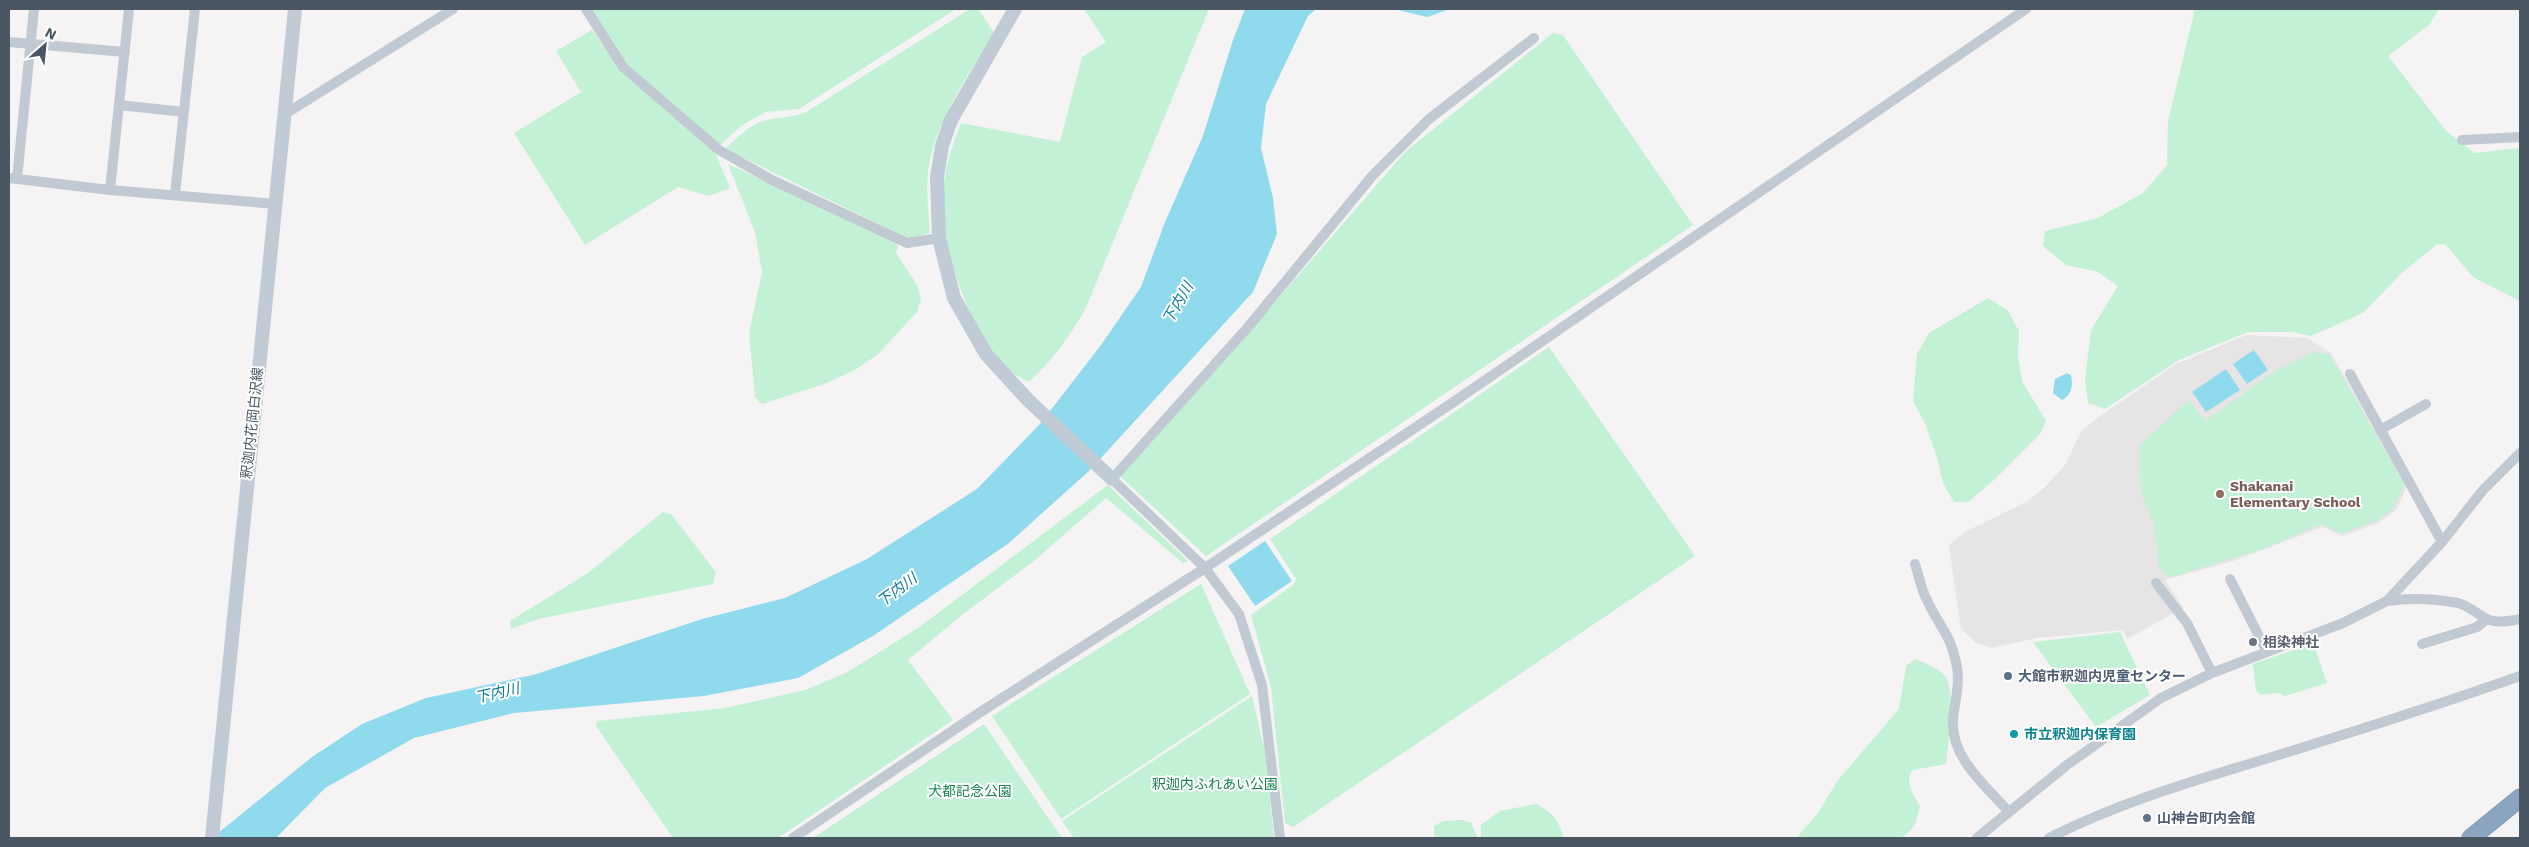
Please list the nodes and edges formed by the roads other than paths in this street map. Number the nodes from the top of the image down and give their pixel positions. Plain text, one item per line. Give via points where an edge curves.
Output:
1 (34, 9) edge
2 (129, 9) edge
3 (195, 9) edge
4 (295, 9) edge
5 (453, 9) edge
6 (586, 9) edge
7 (1015, 9) edge
8 (2026, 9) edge
9 (1534, 38) dead end
10 (9, 42) edge
11 (30, 44) junction
12 (125, 52) junction
13 (119, 105) junction
14 (184, 112) junction
15 (285, 114) junction
16 (2520, 137) edge
17 (2462, 140) dead end
18 (13, 178) edge
19 (110, 190) junction
20 (176, 194) junction
21 (276, 204) junction
22 (939, 238) junction
23 (2350, 374) dead end
24 (2426, 404) dead end
25 (2380, 430) junction
26 (2520, 453) edge
27 (1112, 479) junction
28 (2442, 542) junction
29 (1915, 564) dead end
30 (1205, 568) junction
31 (2230, 579) dead end
32 (2156, 583) dead end
33 (2387, 601) junction
34 (2487, 619) junction
35 (2520, 619) edge
36 (2422, 644) dead end
37 (2267, 652) junction
38 (2212, 673) junction
39 (2520, 676) edge
40 (2520, 798) edge
41 (2008, 811) junction
42 (212, 838) edge
43 (793, 838) edge
44 (1280, 838) edge
45 (1977, 838) edge
46 (2049, 838) edge
47 (2471, 838) edge

1 - 11 street
2 - 12 street
3 - 14 street
4 - 15 main road, 釈迦内花岡白沢線
5 - 15 street
6 - 22 street via 623,68 719,150 772,180 907,243
7 - 22 main road via 948,128 937,176
8 - 30 street via 1452,403
9 - 27 street via 1429,119 1373,175 1248,328
10 - 11 street
11 - 12 street
11 - 18 street
12 - 13 street
13 - 14 street
13 - 19 street
14 - 20 street
15 - 21 main road, 釈迦内花岡白沢線
16 - 17 street
18 - 19 street
19 - 20 street
20 - 21 street
21 - 42 main road, 釈迦内花岡白沢線
22 - 27 main road via 954,298 986,354 1028,400
23 - 25 street
24 - 25 street
25 - 28 street
26 - 28 street via 2483,490
27 - 30 street
28 - 33 street
29 - 41 street via 1927,600 1950,638 1957,664 1953,738 1961,757
30 - 43 street via 979,713
30 - 44 street via 1239,614 1262,684
31 - 37 street
32 - 38 street via 2187,623
33 - 34 street via 2403,599 2459,604
33 - 37 street via 2343,623
34 - 35 street via 2507,622
34 - 36 street via 2477,627
37 - 38 street
38 - 41 street via 2161,698 2124,722
39 - 46 street via 2429,709 2146,796
40 - 47 highway
41 - 45 street

